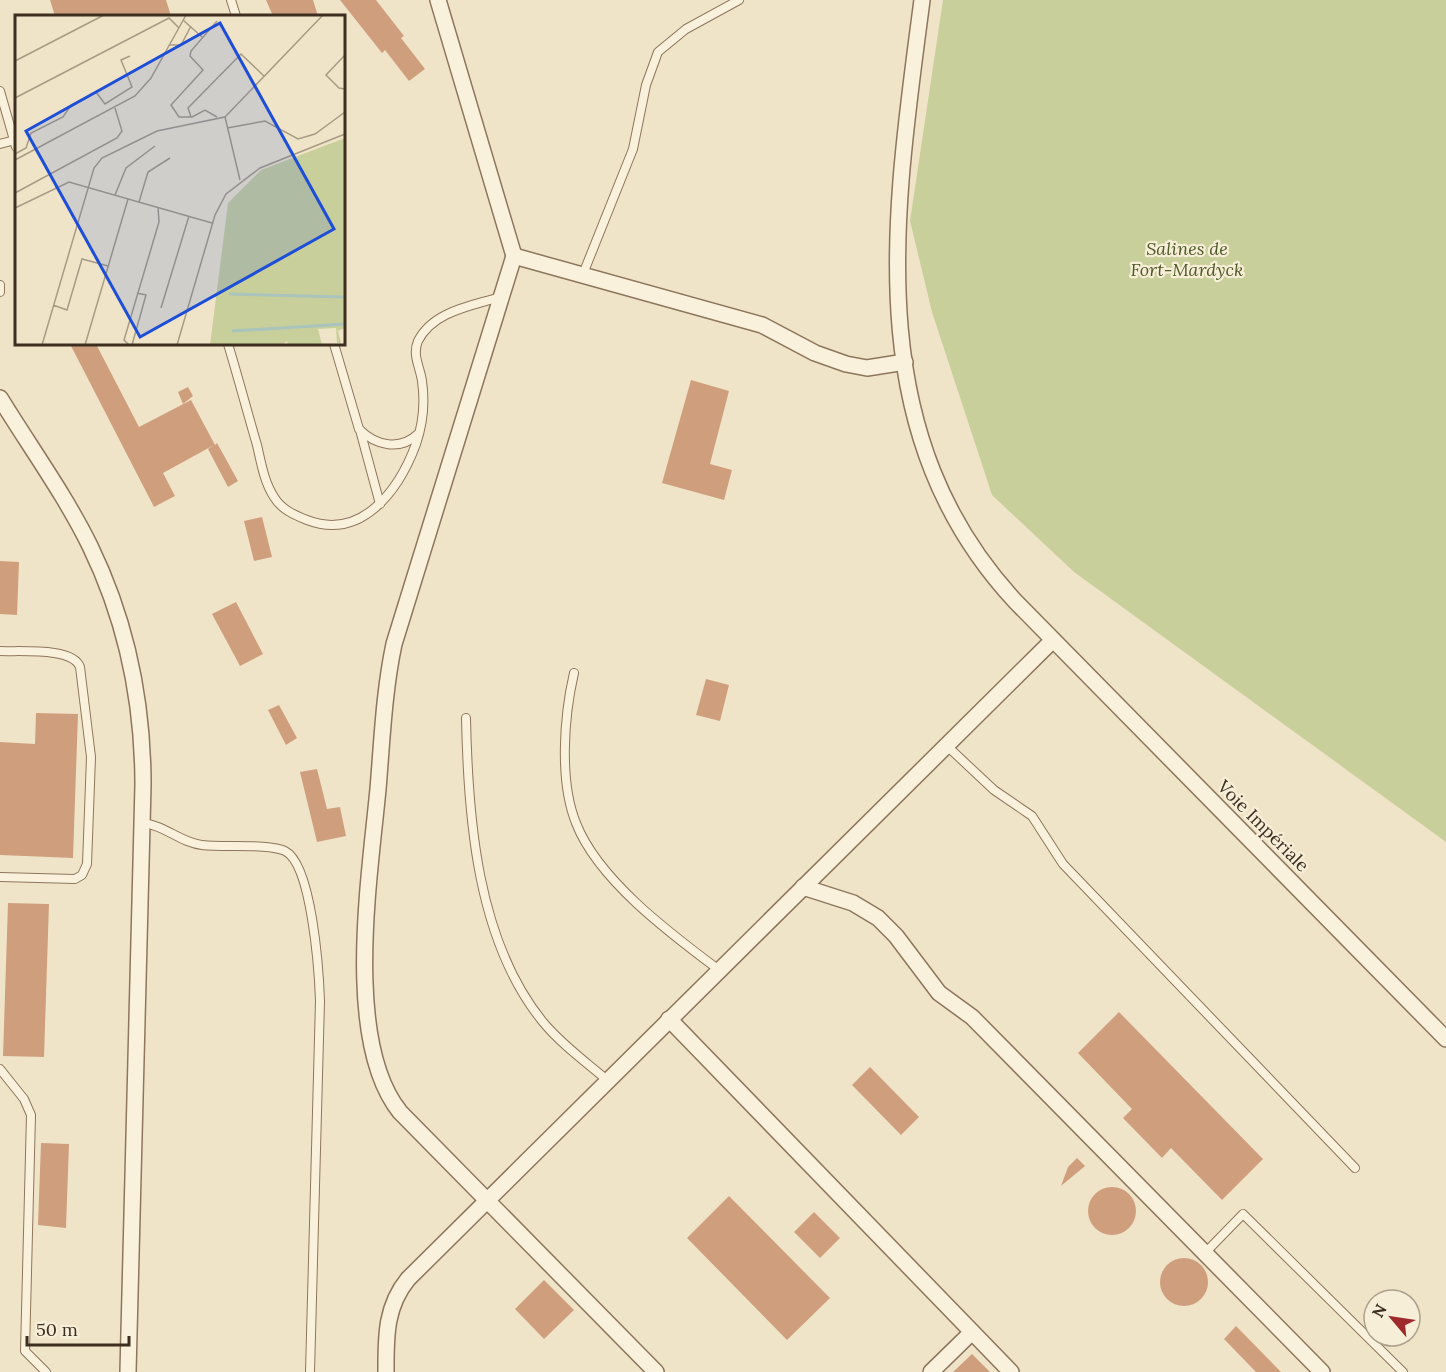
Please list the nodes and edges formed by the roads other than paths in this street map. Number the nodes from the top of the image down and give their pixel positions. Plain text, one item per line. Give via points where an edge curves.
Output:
1 (231, 0) edge
2 (438, 0) edge
3 (739, 0) edge
4 (922, 0) edge
5 (236, 15) edge
6 (0, 91) edge
7 (15, 140) edge
8 (15, 143) edge
9 (0, 144) edge
10 (514, 256) junction
11 (583, 274) junction
12 (0, 285) edge
13 (0, 292) edge
14 (502, 297) junction
15 (228, 345) edge
16 (334, 345) edge
17 (905, 362) junction
18 (0, 398) edge
19 (359, 429) junction
20 (419, 432) junction
21 (380, 504) junction
22 (1053, 640) junction
23 (0, 651) edge
24 (574, 673) dead end
25 (466, 718) dead end
26 (946, 745) junction
27 (142, 823) junction
28 (0, 878) edge
29 (803, 887) junction
30 (719, 970) junction
31 (669, 1019) junction
32 (1446, 1040) edge
33 (0, 1069) edge
34 (607, 1080) junction
35 (1355, 1168) dead end
36 (485, 1201) junction
37 (1205, 1252) junction
38 (972, 1332) junction
39 (46, 1372) edge
40 (128, 1372) edge
41 (310, 1372) edge
42 (386, 1372) edge
43 (656, 1372) edge
44 (931, 1372) edge
45 (1011, 1372) edge
46 (1322, 1372) edge
47 (1403, 1372) edge

1 - 5 lane
2 - 10 street
3 - 11 lane via 686,29 658,52 646,85 630,157
4 - 17 street, Voie Impériale via 897,210 897,299
6 - 7 lane
8 - 9 lane
10 - 11 street
10 - 14 street
11 - 17 street via 762,325 815,353 846,364 867,368
12 - 13 lane
14 - 20 lane via 439,318 418,341 423,397
14 - 36 street via 392,653 366,927 367,1014 382,1082 400,1112
15 - 21 lane via 265,476 277,502 308,520 333,525 363,518
16 - 19 lane
17 - 22 street, Voie Impériale via 926,454 954,519 993,578
18 - 27 street via 85,537 119,619 140,711
19 - 20 lane via 390,445 409,441
19 - 21 lane
20 - 21 lane via 403,472
22 - 26 street
22 - 32 street, Voie Impériale
23 - 28 lane via 65,654 77,660 91,770 87,864 82,875 75,879
24 - 30 lane via 566,711 566,761 572,810 579,830 597,860 649,916
25 - 34 lane via 478,856 496,938 515,980 544,1023
26 - 29 street
26 - 35 lane via 993,790 1032,816 1063,864
27 - 40 street
27 - 41 lane via 159,825 201,845 283,850 295,860 305,886 316,947 320,1001
29 - 30 street
29 - 37 street via 859,906 885,924 939,993 972,1017
30 - 31 street
31 - 34 street
31 - 38 street
33 - 39 lane via 24,1099 31,1115 25,1351
34 - 36 street
36 - 42 street via 400,1290 387,1324
36 - 43 street
37 - 46 street
37 - 47 lane via 1243,1214
38 - 44 street
38 - 45 street

